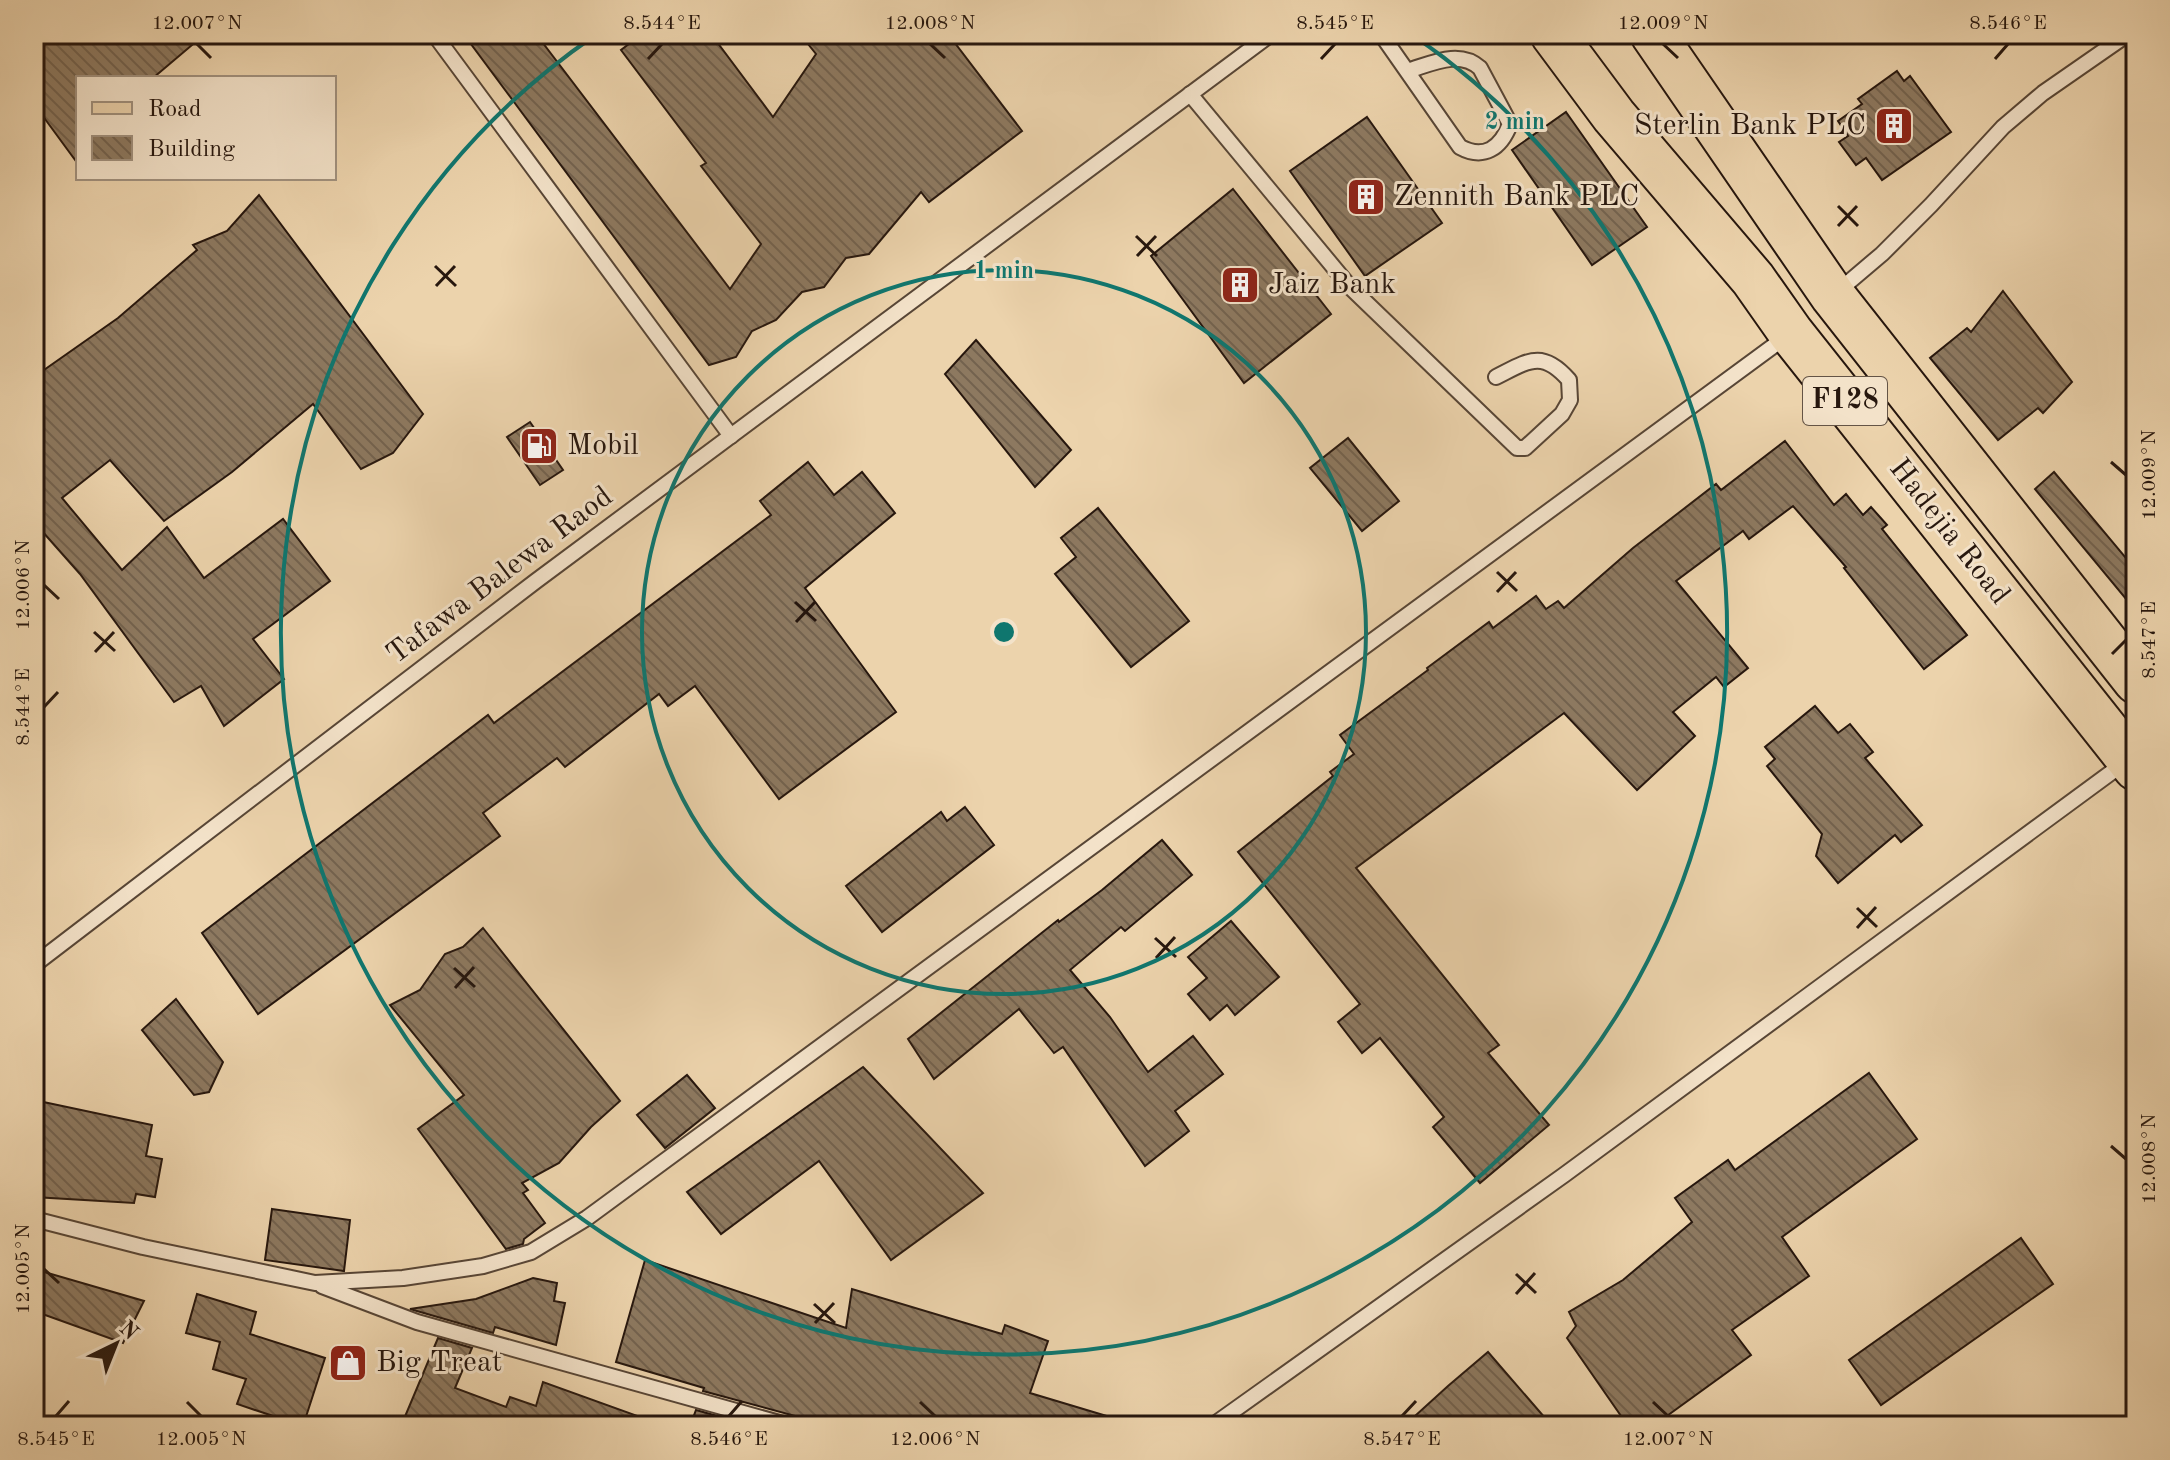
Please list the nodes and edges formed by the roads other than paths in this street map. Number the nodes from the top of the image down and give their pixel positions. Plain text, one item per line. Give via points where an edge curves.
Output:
1 (434, 34) edge
2 (1271, 34) edge
3 (1381, 34) edge
4 (1553, 34) edge
5 (1584, 34) edge
6 (1623, 34) edge
7 (1653, 34) edge
8 (2128, 34) edge
9 (1407, 71) junction
10 (1190, 94) junction
11 (1682, 141) junction
12 (1790, 233) junction
13 (1753, 279) junction
14 (1833, 296) junction
15 (1791, 333) junction
16 (1496, 377) dead end
17 (731, 436) junction
18 (2136, 681) edge
19 (2132, 764) edge
20 (34, 965) edge
21 (34, 1219) edge
22 (315, 1283) junction
23 (790, 1426) edge
24 (1212, 1426) edge

1 - 17 lane
2 - 10 lane, Tafawa Balewa Raod
3 - 9 lane
4 - 13 main road, Hadejia Road / F128 via 1614,116
5 - 11 main road
6 - 11 main road
7 - 12 main road, Hadejia Road / F128
8 - 14 lane via 2003,127 1922,215
9 - 9 lane via 1460,147 1482,154 1506,133 1510,124 1474,63 1454,58
10 - 16 lane via 1350,287 1517,448 1525,448 1544,431 1570,400 1569,380 1549,362 1533,359
10 - 17 lane, Tafawa Balewa Raod
11 - 12 main road
11 - 13 main road
12 - 14 main road, Hadejia Road / F128
13 - 15 main road, Hadejia Road / F128
14 - 18 main road, Hadejia Road / F128
15 - 19 main road, Hadejia Road / F128
15 - 22 lane via 587,1218 531,1252 483,1266
17 - 20 lane, Tafawa Balewa Raod
19 - 24 lane
21 - 22 lane
22 - 23 lane via 417,1322

